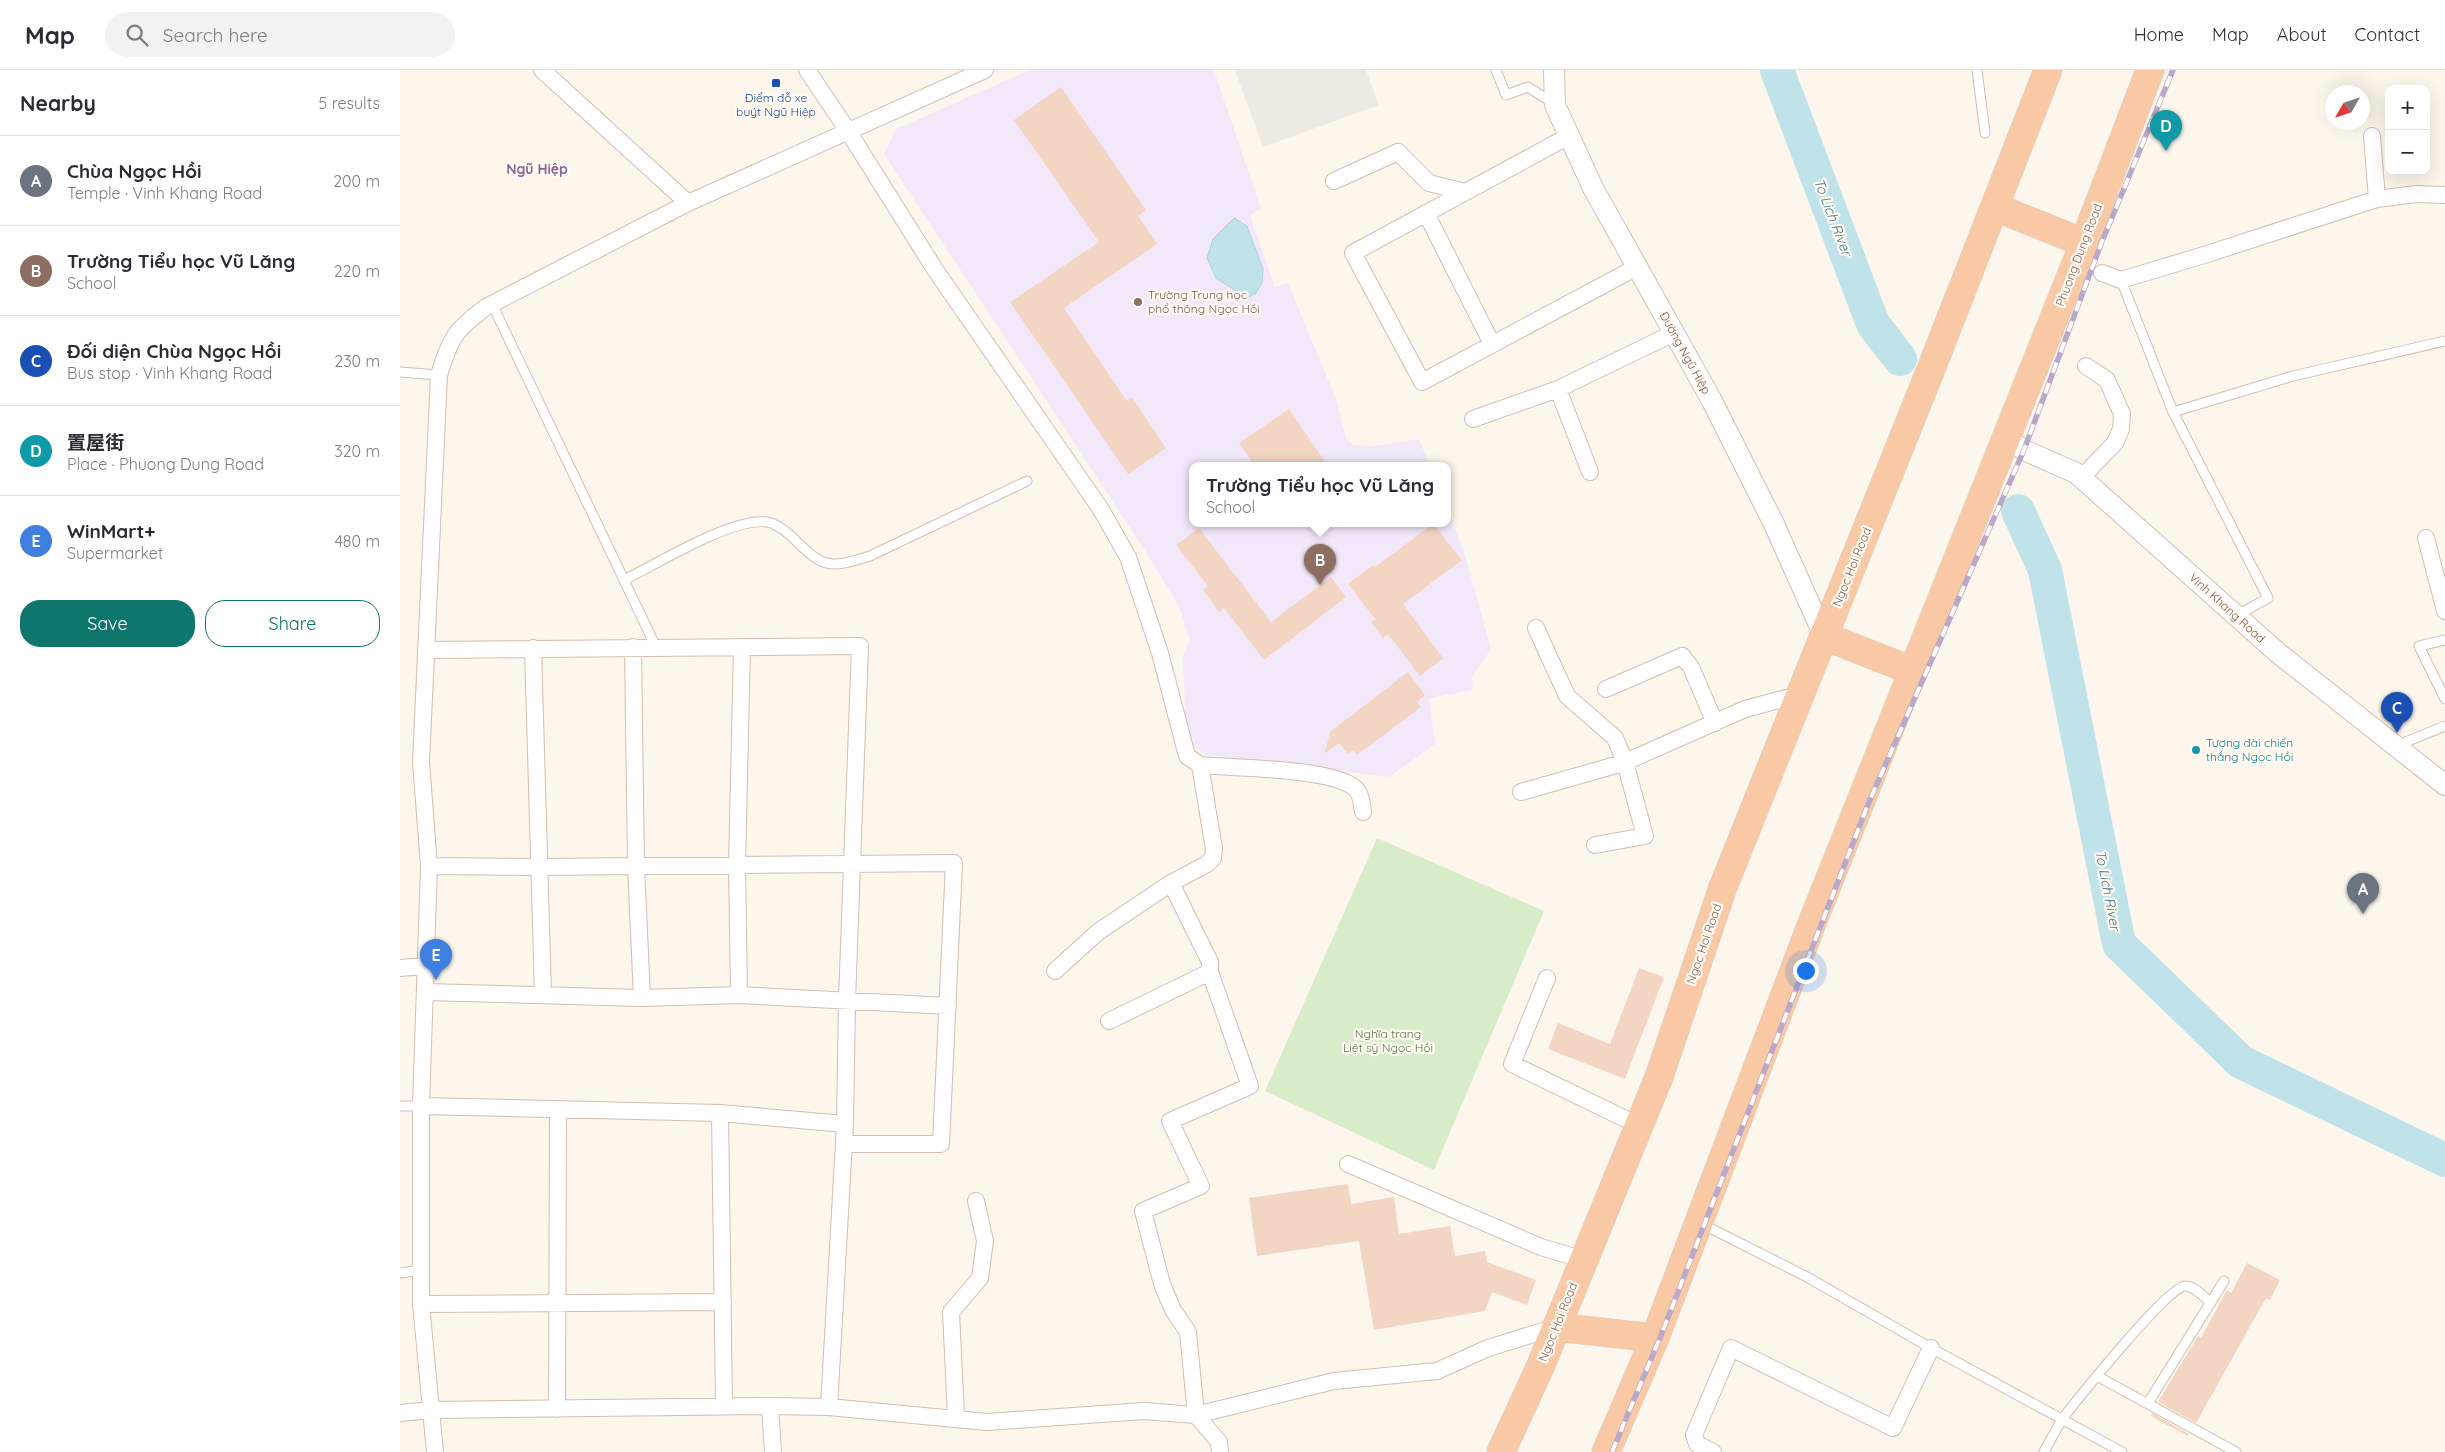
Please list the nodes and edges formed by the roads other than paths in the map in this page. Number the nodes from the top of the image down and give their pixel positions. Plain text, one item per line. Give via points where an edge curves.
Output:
1 (542, 70) edge
2 (807, 70) edge
3 (985, 70) edge
4 (1496, 70) edge
5 (1554, 70) edge
6 (1977, 70) edge
7 (2150, 70) edge
8 (2046, 71) edge
9 (1555, 105) junction
10 (848, 131) junction
11 (1985, 133) dead end
12 (1569, 136) junction
13 (2372, 136) dead end
14 (1334, 180) dead end
15 (1465, 192) junction
16 (2445, 195) edge
17 (2377, 199) junction
18 (688, 203) junction
19 (1995, 207) junction
20 (1426, 213) junction
21 (2084, 243) junction
22 (1637, 267) junction
23 (2102, 273) dead end
24 (2121, 280) junction
25 (492, 304) junction
26 (1674, 333) junction
27 (2445, 341) edge
28 (1492, 344) junction
29 (2086, 366) dead end
30 (400, 372) edge
31 (439, 375) junction
32 (1558, 388) junction
33 (2173, 412) junction
34 (1473, 419) dead end
35 (2006, 439) junction
36 (1590, 472) dead end
37 (2081, 478) junction
38 (1027, 481) dead end
39 (2426, 538) dead end
40 (624, 580) junction
41 (2445, 611) edge
42 (2236, 616) junction
43 (1536, 628) dead end
44 (1824, 636) junction
45 (2445, 640) edge
46 (633, 647) junction
47 (656, 647) junction
48 (742, 647) junction
49 (533, 648) junction
50 (426, 650) junction
51 (1913, 671) junction
52 (1606, 688) dead end
53 (1801, 694) junction
54 (2445, 699) edge
55 (1714, 723) junction
56 (2445, 726) edge
57 (2395, 746) junction
58 (1625, 762) junction
59 (1200, 765) junction
60 (2445, 785) edge
61 (1521, 792) dead end
62 (1363, 812) dead end
63 (1595, 845) dead end
64 (853, 864) junction
65 (737, 865) junction
66 (429, 866) junction
67 (636, 866) junction
68 (538, 867) junction
69 (1171, 883) junction
70 (426, 966) junction
71 (400, 968) edge
72 (1055, 971) dead end
73 (1210, 972) junction
74 (1547, 978) dead end
75 (425, 992) junction
76 (543, 995) junction
77 (739, 995) junction
78 (642, 998) junction
79 (847, 1001) junction
80 (948, 1006) junction
81 (1109, 1021) dead end
82 (400, 1106) edge
83 (421, 1106) junction
84 (558, 1109) junction
85 (720, 1113) junction
86 (845, 1124) junction
87 (1638, 1125) junction
88 (844, 1144) junction
89 (1348, 1164) dead end
90 (976, 1201) dead end
91 (1700, 1223) junction
92 (1584, 1260) junction
93 (421, 1270) junction
94 (400, 1273) edge
95 (2224, 1281) dead end
96 (723, 1302) junction
97 (557, 1303) junction
98 (2211, 1303) junction
99 (421, 1304) junction
100 (1556, 1327) junction
101 (1655, 1338) junction
102 (1930, 1348) junction
103 (2097, 1376) junction
104 (2148, 1403) junction
105 (724, 1406) junction
106 (770, 1406) junction
107 (829, 1407) junction
108 (557, 1408) junction
109 (431, 1410) junction
110 (400, 1413) edge
111 (1196, 1415) junction
112 (956, 1417) junction
113 (2062, 1420) junction
114 (435, 1452) edge
115 (773, 1452) edge
116 (1220, 1452) edge
117 (1501, 1452) edge
118 (1606, 1452) edge
119 (1713, 1452) edge
120 (2044, 1452) edge
121 (2122, 1452) edge
122 (2236, 1452) edge

1 - 18 street
2 - 10 street
3 - 10 street
4 - 9 lane via 1506,95 1528,87
5 - 9 street, Đường Ngũ Hiệp
6 - 11 lane
7 - 21 highway, Phuong Dung Road
8 - 19 highway
9 - 12 street, Đường Ngũ Hiệp
10 - 18 street
10 - 59 street via 936,271 1100,508 1128,557 1160,653 1187,756
12 - 15 street
12 - 22 street, Đường Ngũ Hiệp via 1593,188
13 - 17 street
14 - 15 street via 1398,152 1430,184
15 - 20 street
16 - 17 street via 2416,194
17 - 24 street
18 - 25 street
19 - 21 highway
19 - 44 highway, Ngoc Hoi Road
20 - 28 street
20 - 28 street via 1353,252 1422,382
21 - 35 highway, Phuong Dung Road
22 - 26 street, Đường Ngũ Hiệp
22 - 28 street
23 - 24 street
24 - 33 lane
25 - 31 street via 464,323 449,342
25 - 40 lane
26 - 32 street
26 - 44 street, Đường Ngũ Hiệp via 1774,524
27 - 33 lane via 2293,376
29 - 37 street via 2107,380 2122,414 2121,429 2115,443
30 - 31 lane
31 - 50 street
32 - 34 street
32 - 36 street
33 - 42 lane via 2268,598
35 - 37 street, Vinh Khang Road
35 - 51 highway, Phuong Dung Road
37 - 42 street, Vinh Khang Road
38 - 40 lane via 870,556 845,563 824,564 785,531 768,522 749,522 719,533
39 - 41 street
40 - 47 lane
42 - 57 street, Vinh Khang Road via 2278,654
43 - 58 street via 1567,696 1615,738
44 - 51 highway
44 - 53 highway, Ngoc Hoi Road
45 - 54 lane via 2419,646
46 - 47 street
46 - 49 street
46 - 67 street
47 - 48 street
48 - 64 street via 860,646
48 - 65 street
49 - 50 street
49 - 68 street
50 - 66 street via 421,762
51 - 91 highway via 1812,923
52 - 55 street via 1682,656 1691,667
53 - 55 street via 1745,709
53 - 87 highway, Ngoc Hoi Road via 1723,887 1658,1077
55 - 58 street
56 - 57 lane
57 - 60 street, Vinh Khang Road
58 - 61 street
58 - 63 street via 1645,836
59 - 62 street via 1316,775 1344,782 1356,788
59 - 69 street via 1213,858
64 - 65 street
64 - 79 street
64 - 80 street via 954,863
65 - 67 street
65 - 77 street
66 - 68 street
66 - 70 street
67 - 68 street
67 - 78 street
68 - 76 street
69 - 72 street via 1098,932
69 - 73 street via 1210,962
70 - 71 street
70 - 75 street
73 - 81 street
73 - 111 street via 1250,1086 1170,1121 1201,1186 1143,1211 1162,1284 1172,1310 1188,1332
74 - 87 street via 1512,1064
75 - 76 street
75 - 83 street
76 - 78 street
77 - 78 street
77 - 79 street
79 - 80 street
79 - 86 street
80 - 88 street via 941,1144
82 - 83 lane
83 - 84 street
83 - 93 street
84 - 85 street
84 - 97 street
85 - 86 street
85 - 96 street
86 - 88 street
87 - 92 highway, Ngoc Hoi Road
88 - 107 street
89 - 92 street via 1541,1247
90 - 112 street via 985,1241 980,1278 951,1312
91 - 101 highway
91 - 102 lane via 1807,1277
92 - 100 highway, Ngoc Hoi Road
93 - 94 lane
93 - 99 street
95 - 98 lane
96 - 97 street
96 - 105 street
97 - 99 street
97 - 108 street
98 - 103 lane via 2191,1288 2178,1288 2152,1312
98 - 104 lane
99 - 109 street
100 - 101 highway
100 - 111 street via 1488,1348 1437,1371 1334,1381
100 - 117 highway, Ngoc Hoi Road
101 - 118 highway
102 - 113 lane
102 - 119 street via 1893,1428 1730,1348 1694,1435 1697,1444
103 - 104 lane
103 - 113 lane
104 - 122 lane
105 - 106 street
105 - 108 street
106 - 107 street
106 - 115 street
107 - 112 street
108 - 109 street
109 - 110 street
109 - 114 street
111 - 112 street via 1144,1411 987,1422
111 - 116 street via 1219,1442
113 - 120 lane
113 - 121 lane

